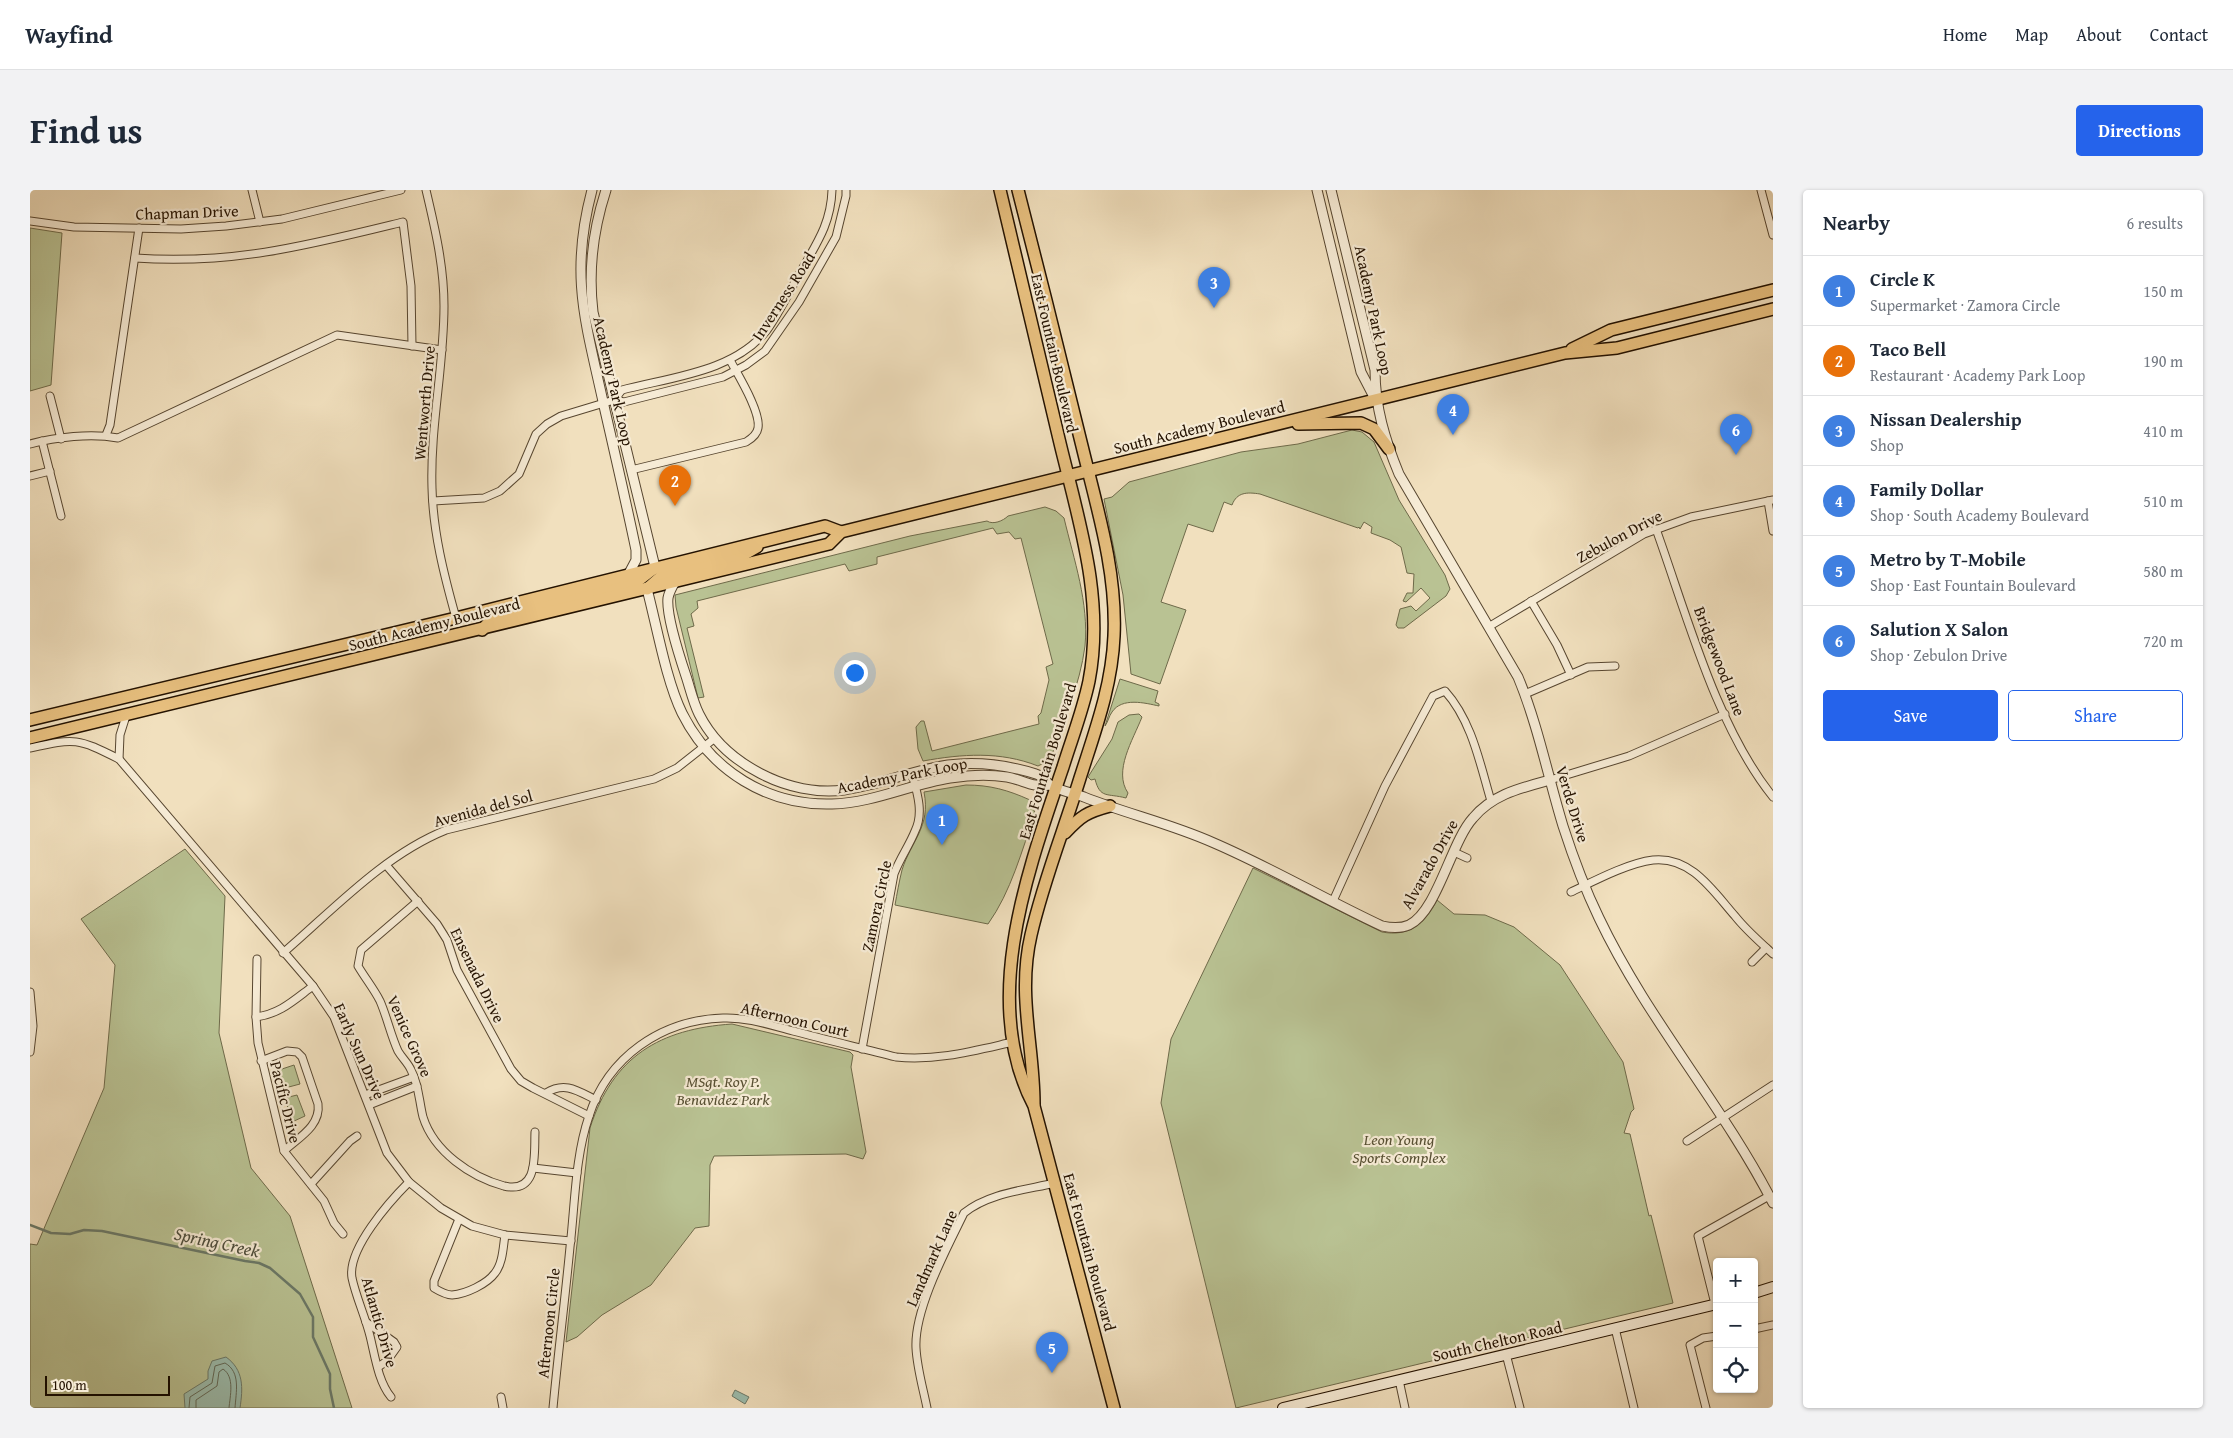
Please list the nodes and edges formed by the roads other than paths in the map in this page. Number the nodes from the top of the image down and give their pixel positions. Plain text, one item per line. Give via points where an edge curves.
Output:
1 (252, 190) edge
2 (401, 190) edge
3 (426, 190) edge
4 (592, 190) edge
5 (605, 190) edge
6 (832, 190) edge
7 (846, 190) edge
8 (1000, 190) edge
9 (1018, 190) edge
10 (1317, 190) edge
11 (1331, 190) edge
12 (1761, 190) edge
13 (30, 221) edge
14 (260, 222) junction
15 (139, 228) junction
16 (1773, 235) edge
17 (135, 258) junction
18 (1773, 290) edge
19 (1773, 309) edge
20 (412, 346) junction
21 (442, 350) junction
22 (1565, 353) junction
23 (730, 360) junction
24 (736, 371) junction
25 (50, 396) dead end
26 (614, 400) junction
27 (1375, 400) junction
28 (604, 403) junction
29 (1274, 425) junction
30 (106, 436) junction
31 (61, 439) junction
32 (42, 441) junction
33 (30, 444) edge
34 (1389, 449) junction
35 (631, 470) junction
36 (50, 471) junction
37 (1088, 471) junction
38 (30, 476) edge
39 (1067, 476) junction
40 (1770, 500) edge
41 (433, 501) junction
42 (61, 516) dead end
43 (1656, 529) junction
44 (1773, 531) edge
45 (840, 532) junction
46 (769, 540) junction
47 (655, 567) junction
48 (628, 575) junction
49 (675, 582) junction
50 (647, 590) junction
51 (1532, 601) junction
52 (456, 618) junction
53 (1490, 626) junction
54 (482, 630) junction
55 (1615, 666) dead end
56 (1571, 674) junction
57 (1525, 694) junction
58 (1725, 714) junction
59 (126, 716) junction
60 (30, 720) edge
61 (30, 738) edge
62 (715, 738) junction
63 (703, 747) junction
64 (30, 748) edge
65 (119, 758) junction
66 (912, 774) junction
67 (1550, 780) junction
68 (916, 786) junction
69 (1053, 786) junction
70 (1076, 794) junction
71 (1773, 797) edge
72 (1491, 801) junction
73 (1110, 806) junction
74 (1062, 836) junction
75 (1454, 852) junction
76 (1467, 858) dead end
77 (386, 865) junction
78 (1585, 885) junction
79 (1571, 892) dead end
80 (418, 901) junction
81 (1332, 901) junction
82 (1766, 948) junction
83 (283, 953) junction
84 (1773, 954) edge
85 (257, 960) dead end
86 (1752, 962) dead end
87 (313, 986) junction
88 (30, 992) edge
89 (256, 1017) junction
90 (1013, 1042) junction
91 (862, 1049) junction
92 (30, 1052) edge
93 (261, 1061) junction
94 (414, 1077) junction
95 (1773, 1085) edge
96 (417, 1086) junction
97 (546, 1092) junction
98 (366, 1095) junction
99 (596, 1100) junction
100 (369, 1105) junction
101 (1034, 1106) junction
102 (588, 1116) junction
103 (1723, 1118) junction
104 (536, 1132) dead end
105 (357, 1136) dead end
106 (1688, 1141) dead end
107 (284, 1151) junction
108 (533, 1168) junction
109 (577, 1173) junction
110 (409, 1182) junction
111 (1055, 1182) junction
112 (311, 1184) junction
113 (1771, 1199) edge
114 (459, 1219) junction
115 (343, 1234) dead end
116 (505, 1235) junction
117 (571, 1241) junction
118 (1773, 1287) edge
119 (1758, 1293) edge
120 (1716, 1303) edge
121 (1713, 1305) edge
122 (366, 1322) junction
123 (1773, 1325) edge
124 (1615, 1328) junction
125 (1758, 1328) edge
126 (1713, 1337) edge
127 (1506, 1354) junction
128 (378, 1367) junction
129 (1399, 1380) junction
130 (391, 1397) dead end
131 (501, 1397) dead end
132 (1290, 1407) edge
133 (503, 1408) edge
134 (552, 1408) edge
135 (928, 1408) edge
136 (1114, 1408) edge
137 (1405, 1408) edge
138 (1520, 1408) edge
139 (1634, 1408) edge
140 (1706, 1408) edge

1 - 14 street
2 - 14 street, Chapman Drive
3 - 21 street, Wentworth Drive via 442,270
4 - 28 street, Academy Park Loop via 582,233 580,281 588,337
5 - 26 street, Academy Park Loop via 595,230 591,284 596,329
6 - 23 street, Inverness Road via 826,226 767,330
7 - 24 street, Inverness Road via 836,237 799,302 765,351
8 - 39 highway, East Fountain Boulevard
9 - 37 highway, East Fountain Boulevard
10 - 27 street, Academy Park Loop via 1361,372
11 - 27 street, Academy Park Loop via 1375,370
12 - 16 street
13 - 15 street, Chapman Drive via 66,226
14 - 15 street, Chapman Drive via 204,228
15 - 17 street
17 - 20 street via 197,260 253,255 403,222 411,286
17 - 30 street
18 - 22 highway, South Academy Boulevard via 1611,330
19 - 22 highway, South Academy Boulevard via 1617,348
20 - 21 street
20 - 30 street via 337,335 118,438
21 - 41 street, Wentworth Drive via 433,448
22 - 27 highway, South Academy Boulevard
23 - 24 street
23 - 26 street, Inverness Road via 622,390
24 - 26 street, Inverness Road via 624,402
24 - 35 street via 757,415 758,429 752,439
25 - 31 street
26 - 28 street
26 - 35 street, Academy Park Loop
27 - 29 highway, South Academy Boulevard
27 - 34 street, Verde Drive
28 - 41 street via 561,416 541,428 519,474 500,491 473,500
28 - 48 street, Academy Park Loop via 636,550 636,560
29 - 34 highway via 1361,423 1374,429
29 - 37 highway, South Academy Boulevard
30 - 31 street
31 - 32 street
32 - 33 street
32 - 36 street
34 - 53 street, Verde Drive via 1407,490
35 - 47 street, Academy Park Loop
36 - 38 street
36 - 42 street
37 - 39 highway, South Academy Boulevard
37 - 70 highway, East Fountain Boulevard via 1113,588 1114,637 1107,692
39 - 45 highway, South Academy Boulevard
39 - 69 highway, East Fountain Boulevard via 1089,566 1094,635 1082,709
40 - 43 street, Zebulon Drive via 1691,517
40 - 44 street
41 - 52 street, Wentworth Drive via 440,556
43 - 51 street, Zebulon Drive
43 - 58 street, Bridgewood Lane
45 - 46 highway, South Academy Boulevard via 825,526
45 - 49 highway, South Academy Boulevard via 829,544
46 - 47 highway, South Academy Boulevard
46 - 50 highway via 743,555 663,575
47 - 48 highway, South Academy Boulevard
47 - 54 highway via 635,582 492,619
48 - 52 highway, South Academy Boulevard
49 - 50 highway, South Academy Boulevard
49 - 62 street, Academy Park Loop via 670,590 668,606 682,665 698,713
50 - 54 highway, South Academy Boulevard
50 - 63 street, Academy Park Loop via 676,699
51 - 53 street, Zebulon Drive
51 - 56 street
52 - 60 highway, South Academy Boulevard
53 - 57 street, Verde Drive
54 - 59 highway, South Academy Boulevard
55 - 56 street via 1588,667
56 - 57 street
57 - 67 street, Verde Drive
58 - 67 street, Alvarado Drive via 1629,756
58 - 71 street, Bridgewood Lane via 1749,762
59 - 61 highway, South Academy Boulevard
59 - 65 street via 120,735
62 - 63 street, Avenida del Sol
62 - 66 street, Academy Park Loop via 751,768 801,789 844,790
63 - 68 street, Academy Park Loop via 748,784 773,795 802,802 848,802
63 - 77 street, Avenida del Sol via 666,774 446,830 414,845
64 - 65 street, Early Sun Drive via 78,741
65 - 83 street, Early Sun Drive
66 - 68 street, Zamora Circle
66 - 69 street, Academy Park Loop via 946,765 994,764 1040,775
67 - 72 street, Alvarado Drive via 1519,788
67 - 78 street, Verde Drive
68 - 69 street, Academy Park Loop via 978,775 1010,778 1037,787
68 - 91 street, Zamora Circle via 919,818 894,874
69 - 70 street, Academy Park Loop
69 - 90 highway, East Fountain Boulevard via 1014,936 1009,977
70 - 73 street, Alvarado Drive
70 - 74 highway, East Fountain Boulevard
72 - 75 street, Alvarado Drive via 1471,820
72 - 81 street via 1476,749 1456,704 1444,692 1434,696 1385,786
73 - 74 highway via 1088,812
73 - 81 street, Alvarado Drive via 1216,844
74 - 101 highway, East Fountain Boulevard via 1032,931 1026,966 1026,1021 1034,1078
75 - 76 street
75 - 81 street, Alvarado Drive via 1423,912 1410,925 1397,928 1382,926
77 - 80 street, Ensenada Drive
77 - 83 street, Avenida del Sol
78 - 79 street
78 - 82 street via 1645,861 1674,862 1705,881
78 - 103 street, Verde Drive via 1630,976
80 - 94 street, Venice Grove via 361,950 358,957 358,966 380,1000 398,1051
80 - 97 street, Ensenada Drive via 446,940 457,970 511,1069 521,1081
82 - 84 street
82 - 86 street
83 - 87 street, Early Sun Drive
85 - 89 street, Pacific Drive
87 - 89 street via 282,1010
87 - 98 street, Early Sun Drive via 334,1017
88 - 92 street via 33,1026
89 - 93 street, Pacific Drive
90 - 91 street, Afternoon Court via 933,1059 896,1057
90 - 101 highway, East Fountain Boulevard via 1021,1082
91 - 99 street, Afternoon Court via 741,1019 688,1023 638,1046 614,1069
93 - 107 street, Pacific Drive
93 - 107 street via 286,1050 298,1052 318,1104 319,1112 313,1126
94 - 96 street, Venice Grove
94 - 98 street
95 - 103 street
96 - 100 street
96 - 108 street, Venice Grove via 427,1127 458,1164 476,1176 515,1188 523,1186
97 - 99 street via 567,1086
97 - 102 street, Ensenada Drive via 556,1101
98 - 100 street, Early Sun Drive
99 - 102 street, Afternoon Court
100 - 110 street, Early Sun Drive via 387,1153
101 - 111 highway, East Fountain Boulevard
102 - 109 street, Afternoon Court
103 - 106 street
103 - 113 street, Verde Drive
104 - 108 street
105 - 112 street
107 - 112 street, Pacific Drive
108 - 109 street
109 - 117 street, Afternoon Court
110 - 114 street, Early Sun Drive
110 - 122 street, Atlantic Drive via 353,1257 352,1278
111 - 135 street, Landmark Lane via 991,1198 964,1212 921,1310 917,1328 917,1362
111 - 136 highway, East Fountain Boulevard
112 - 115 street, Pacific Drive
113 - 120 street via 1698,1236
114 - 116 street, Early Sun Drive
114 - 116 street via 434,1281 434,1288 443,1293 453,1294 487,1281 496,1272
116 - 117 street, Early Sun Drive
117 - 134 street, Afternoon Circle
118 - 119 main road
121 - 124 main road, South Chelton Road
122 - 128 street, Atlantic Drive
122 - 128 street via 394,1342 397,1348
123 - 125 street
124 - 127 main road, South Chelton Road
124 - 139 street
126 - 140 street via 1690,1345
127 - 129 main road, South Chelton Road
127 - 138 street
128 - 130 street, Atlantic Drive
129 - 132 main road, South Chelton Road
129 - 137 street
131 - 133 street

